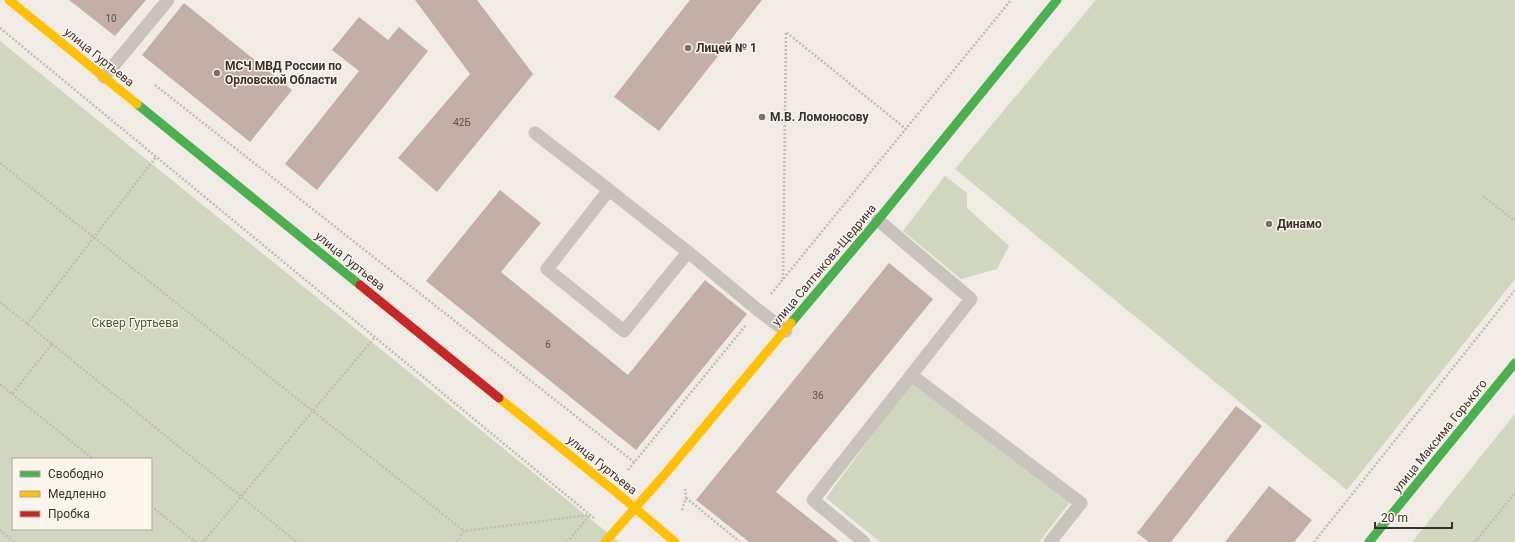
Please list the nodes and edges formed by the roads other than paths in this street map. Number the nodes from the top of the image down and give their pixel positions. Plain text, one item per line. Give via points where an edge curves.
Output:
1 (9, 0) edge
2 (168, 0) edge
3 (1057, 0) edge
4 (104, 77) junction
5 (535, 133) dead end
6 (609, 190) junction
7 (878, 220) junction
8 (688, 252) junction
9 (786, 331) junction
10 (1515, 363) edge
11 (911, 374) junction
12 (635, 508) junction
13 (605, 542) edge
14 (675, 542) edge
15 (864, 542) edge
16 (1050, 542) edge
17 (1369, 542) edge

1 - 4 street, улица Гуртьева
2 - 4 lane
3 - 7 street, улица Салтыкова-Щедрина
4 - 12 street, улица Гуртьева
5 - 6 lane
6 - 8 lane
6 - 8 lane via 547,269 624,331
7 - 9 street, улица Салтыкова-Щедрина
7 - 11 lane via 971,298
8 - 9 lane
9 - 12 street, улица Салтыкова-Щедрина
10 - 17 street, улица Максима Горького
11 - 15 lane via 813,500
11 - 16 lane via 1081,503
12 - 13 street, улица Салтыкова-Щедрина
12 - 14 street, улица Гуртьева

